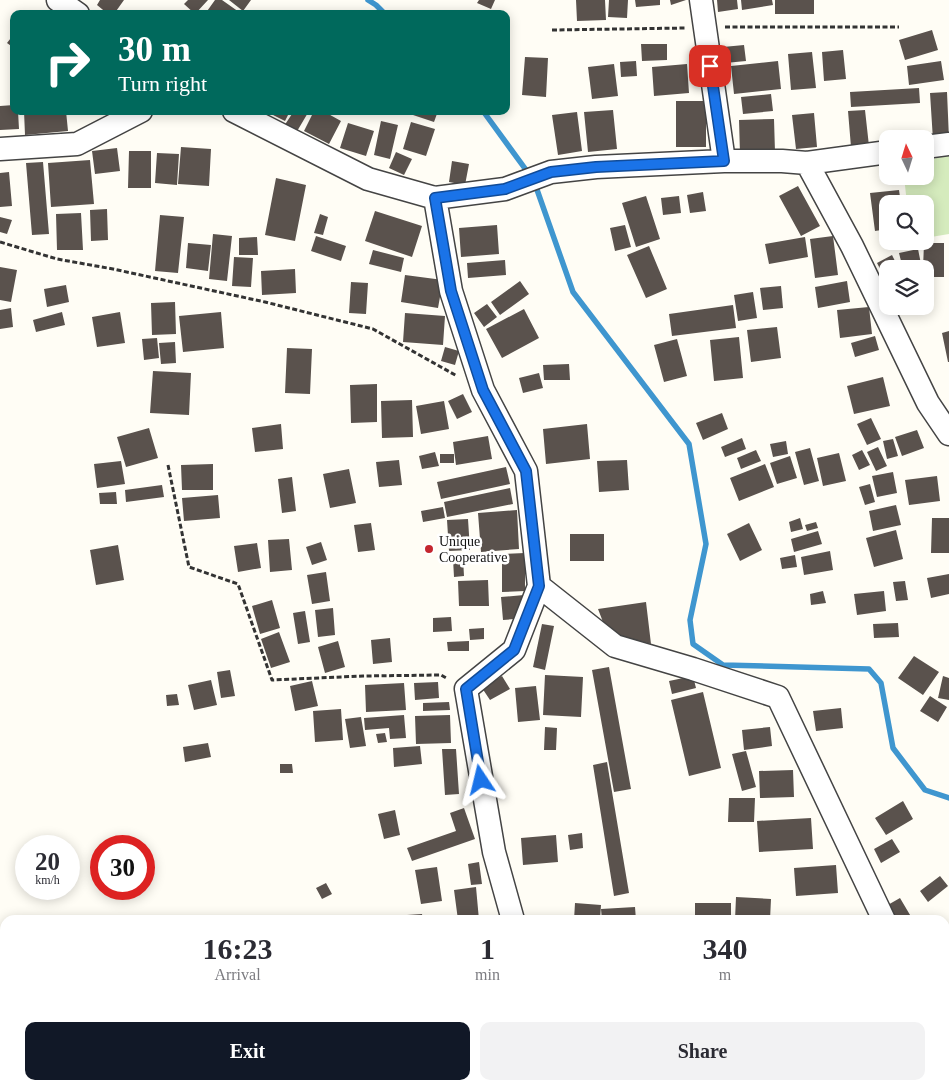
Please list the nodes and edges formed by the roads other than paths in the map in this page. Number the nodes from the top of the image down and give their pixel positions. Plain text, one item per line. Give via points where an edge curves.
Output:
1 (58, 0) edge
2 (701, 0) edge
3 (72, 10) edge
4 (133, 115) edge
5 (242, 115) edge
6 (949, 144) edge
7 (934, 146) edge
8 (0, 149) edge
9 (879, 153) edge
10 (724, 161) junction
11 (807, 163) junction
12 (435, 198) junction
13 (949, 434) edge
14 (539, 586) junction
15 (512, 915) edge
16 (882, 915) edge

1 - 3 street
2 - 10 street
4 - 8 street via 77,144
5 - 12 street via 368,179
6 - 7 street
9 - 11 street
10 - 11 street
10 - 12 street via 551,172 505,189
11 - 13 street via 852,246 928,402
12 - 14 street via 451,291 483,390 526,471
14 - 15 street via 514,650 466,689 494,852
14 - 16 street via 615,646 778,698

